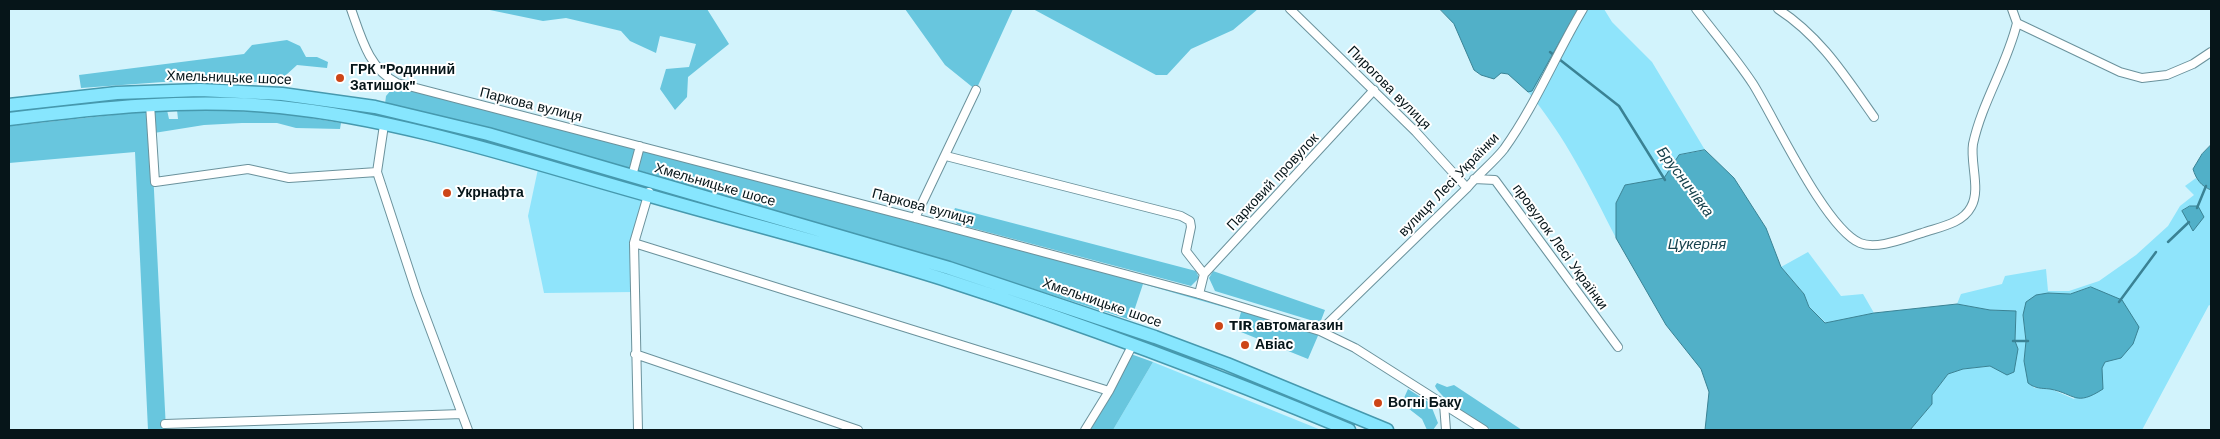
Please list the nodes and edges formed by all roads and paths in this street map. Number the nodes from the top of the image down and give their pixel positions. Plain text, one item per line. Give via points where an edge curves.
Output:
1 (351, 9) edge
2 (1290, 9) edge
3 (1583, 9) edge
4 (1696, 9) edge
5 (1778, 9) edge
6 (2012, 9) edge
7 (2017, 24) junction
8 (2211, 52) edge
9 (976, 90) dead end
10 (1374, 90) junction
11 (150, 104) junction
12 (9, 105) edge
13 (387, 110) junction
14 (1874, 117) dead end
15 (9, 119) edge
16 (384, 125) junction
17 (640, 146) junction
18 (946, 156) junction
19 (377, 172) junction
20 (632, 176) junction
21 (1474, 179) junction
22 (652, 182) junction
23 (1467, 188) junction
24 (648, 196) junction
25 (915, 218) junction
26 (634, 243) junction
27 (1204, 274) junction
28 (1199, 294) junction
29 (1320, 331) junction
30 (1133, 344) junction
31 (1618, 347) dead end
32 (635, 354) junction
33 (1109, 391) junction
34 (1444, 404) junction
35 (462, 414) junction
36 (166, 424) dead end
37 (468, 430) edge
38 (638, 430) edge
39 (858, 430) edge
40 (1084, 430) edge
41 (1349, 430) edge
42 (1387, 430) edge
43 (1446, 430) edge
44 (1484, 430) edge

1 - 17 street, Паркова вулиця via 367,52 382,72 397,83
2 - 10 street, Пирогова вулиця
3 - 21 street, вулиця Лесі Українки via 1503,150
4 - 7 street via 1752,83 1822,204 1852,238 1873,245 1956,221 1973,205 1973,146 1980,118
5 - 14 street via 1811,33
6 - 7 street
7 - 8 street via 2120,72 2142,78 2167,75
9 - 18 street
10 - 23 street, Пирогова вулиця
10 - 27 street, Парковий провулок
11 - 15 highway, Хмельницьке шосе
11 - 16 highway, Хмельницьке шосе via 280,107
11 - 19 street via 155,182 248,169 289,178
12 - 13 highway, Хмельницьке шосе via 117,93 209,90 282,94
13 - 16 highway
13 - 20 highway, Хмельницьке шосе via 488,134
16 - 19 street
16 - 24 highway, Хмельницьке шосе via 483,149
17 - 20 street
17 - 25 street, Паркова вулиця
18 - 25 street
18 - 27 street via 1181,216 1190,221 1191,227 1186,251
19 - 35 street via 417,294
20 - 22 highway, Хмельницьке шосе
21 - 23 street, вулиця Лесі Українки
21 - 31 street, провулок Лесі Українки via 1495,180
22 - 24 street
22 - 42 highway, Хмельницьке шосе via 949,268 1077,310 1227,364
23 - 29 street, вулиця Лесі Українки
24 - 26 street
24 - 30 highway, Хмельницьке шосе via 946,280
25 - 28 street, Паркова вулиця
26 - 32 street
26 - 33 street
27 - 28 street, Парковий провулок
28 - 29 street, Паркова вулиця
29 - 34 street, Паркова вулиця via 1355,348
30 - 33 street
30 - 41 highway, Хмельницьке шосе
32 - 38 street
32 - 39 street
33 - 40 street
34 - 43 street
34 - 44 street, Паркова вулиця
35 - 36 street
35 - 37 street

